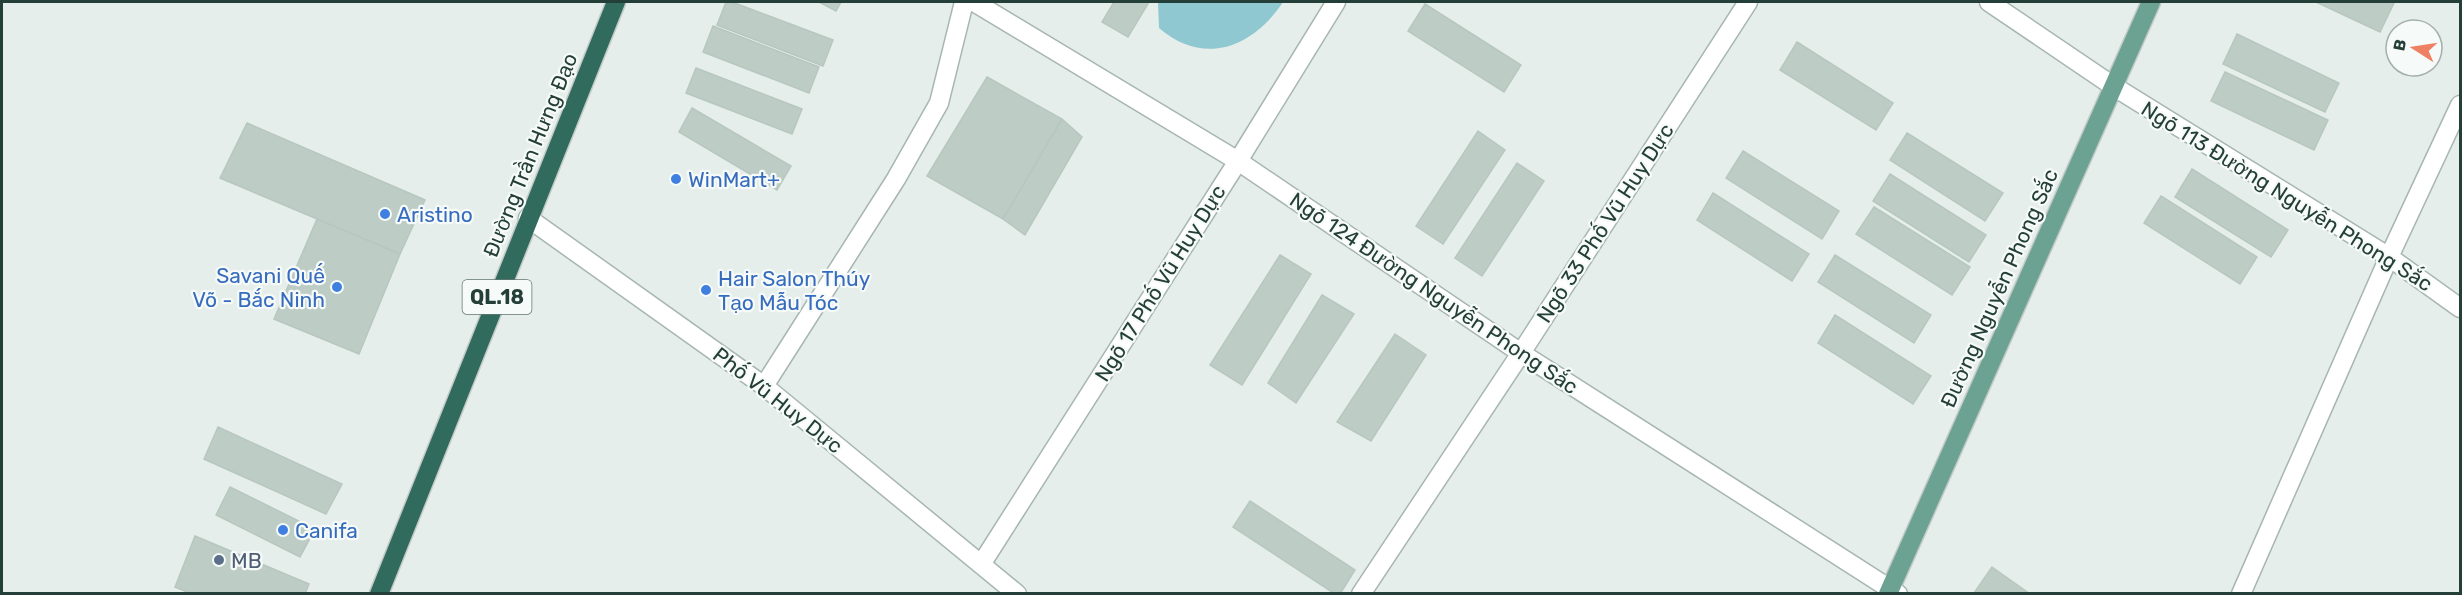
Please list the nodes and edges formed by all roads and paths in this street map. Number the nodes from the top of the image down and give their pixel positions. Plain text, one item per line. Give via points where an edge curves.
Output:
1 (616, 2) edge
2 (964, 2) edge
3 (974, 2) edge
4 (1336, 2) edge
5 (1748, 2) edge
6 (1989, 2) edge
7 (2151, 2) edge
8 (2113, 86) junction
9 (2460, 105) edge
10 (1238, 161) junction
11 (528, 218) junction
12 (2389, 257) junction
13 (2460, 308) edge
14 (1521, 353) junction
15 (764, 386) junction
16 (982, 563) junction
17 (1892, 592) edge
18 (379, 594) edge
19 (1017, 594) edge
20 (1360, 594) edge
21 (2241, 594) edge

1 - 11 highway, Đường Trần Hưng Đạo / QL.18
2 - 15 street via 939,103 896,179
3 - 10 street, Ngõ 124 Đường Nguyễn Phong Sắc
4 - 10 street, Ngõ 17 Phố Vũ Huy Dực
5 - 14 street, Ngõ 33 Phố Vũ Huy Dực
6 - 8 street, Ngõ 113 Đường Nguyễn Phong Sắc
7 - 8 main road, Đường Nguyễn Phong Sắc
8 - 12 street, Ngõ 113 Đường Nguyễn Phong Sắc
8 - 17 main road, Đường Nguyễn Phong Sắc
9 - 12 street
10 - 14 street, Ngõ 124 Đường Nguyễn Phong Sắc
10 - 16 street, Ngõ 17 Phố Vũ Huy Dực
11 - 15 street, Phố Vũ Huy Dực
11 - 18 highway, Đường Trần Hưng Đạo / QL.18
12 - 13 street, Ngõ 113 Đường Nguyễn Phong Sắc
12 - 21 street
14 - 17 street, Ngõ 124 Đường Nguyễn Phong Sắc
14 - 20 street, Ngõ 33 Phố Vũ Huy Dực
15 - 16 street, Phố Vũ Huy Dực
16 - 19 street, Phố Vũ Huy Dực

